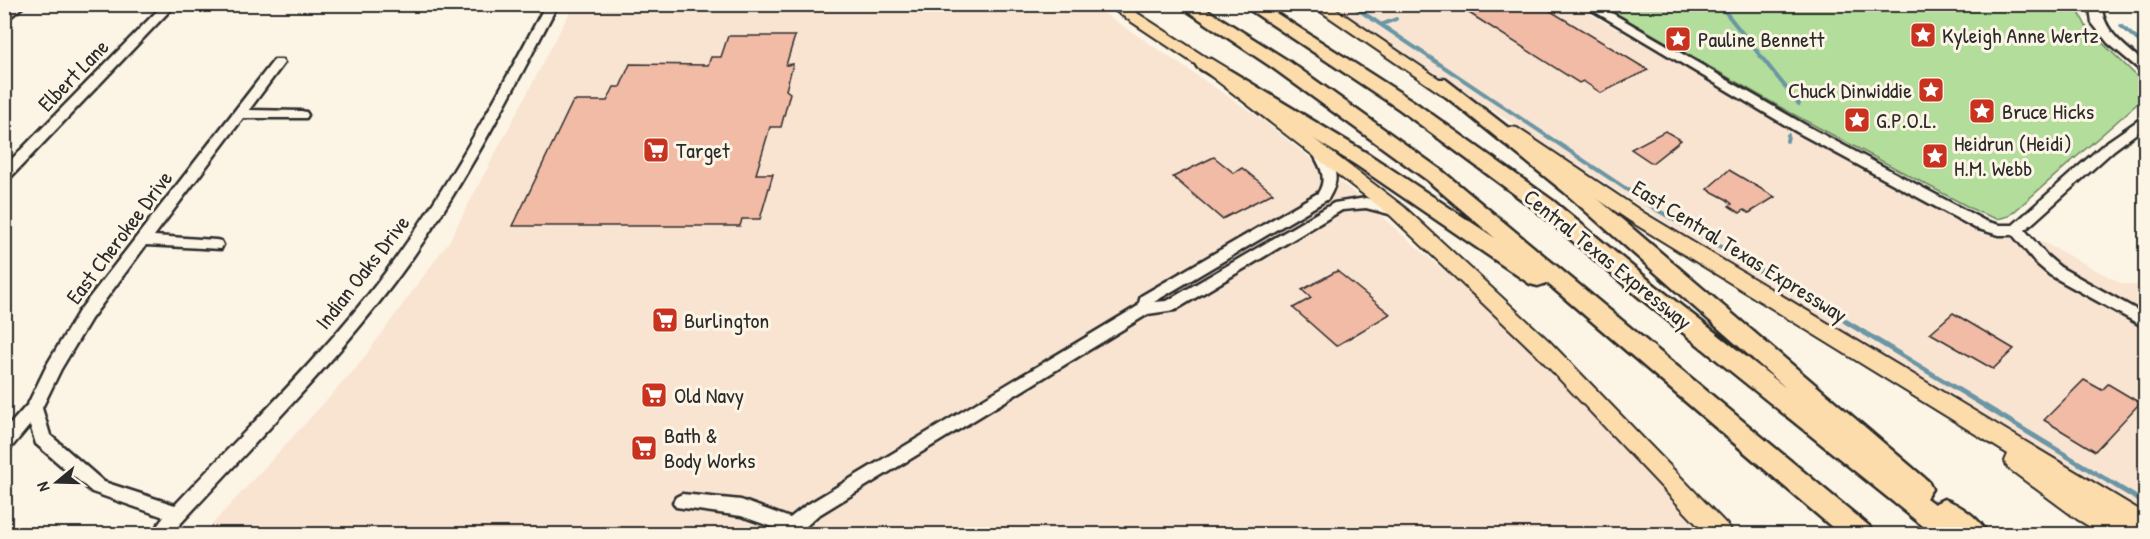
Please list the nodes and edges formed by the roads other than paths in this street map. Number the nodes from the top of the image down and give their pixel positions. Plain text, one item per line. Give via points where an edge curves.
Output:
1 (21, 4) edge
2 (171, 4) edge
3 (552, 4) edge
4 (1112, 4) edge
5 (1185, 4) edge
6 (1249, 4) edge
7 (1317, 4) edge
8 (1587, 4) edge
9 (2102, 4) edge
10 (4, 19) edge
11 (278, 63) dead end
12 (1204, 63) junction
13 (2145, 71) edge
14 (1437, 83) junction
15 (239, 114) junction
16 (301, 115) dead end
17 (2145, 119) edge
18 (1319, 152) junction
19 (4, 176) edge
20 (1397, 211) junction
21 (2017, 230) junction
22 (142, 240) junction
23 (216, 245) dead end
24 (1145, 309) junction
25 (2145, 322) edge
26 (34, 408) junction
27 (1951, 409) junction
28 (4, 444) edge
29 (1818, 500) junction
30 (682, 502) dead end
31 (178, 514) junction
32 (2145, 527) edge
33 (160, 534) edge
34 (1721, 534) edge
35 (1859, 534) edge
36 (1952, 534) edge
37 (1973, 534) edge
38 (2122, 534) edge

1 - 10 street
2 - 19 street, Elbert Lane
3 - 31 street, Indian Oaks Drive via 449,194 389,279 310,372
4 - 12 main road
5 - 29 highway, Central Texas Expressway via 1290,71 1434,175
6 - 36 highway, Central Texas Expressway via 1406,105 1544,205
7 - 14 main road, East Central Texas Expressway
8 - 21 street via 1802,129 1972,221 1999,230
9 - 13 street via 2096,8 2098,23
11 - 15 street, East Cherokee Drive
12 - 18 main road
12 - 29 highway via 1363,160 1538,278 1770,474
14 - 27 main road, East Central Texas Expressway via 1637,217
14 - 37 highway via 1578,192
15 - 16 street
15 - 22 street, East Cherokee Drive
17 - 21 street
18 - 20 main road
18 - 24 street via 1329,171 1330,185 1323,196 1146,300
20 - 24 street via 1366,203 1340,206 1170,306
20 - 34 main road via 1542,347
21 - 25 street via 2055,272
22 - 23 street
22 - 26 street, East Cherokee Drive via 85,315
24 - 30 street via 811,511 793,527 741,508
26 - 28 street, East Cherokee Drive
26 - 31 street via 42,439 98,487
27 - 32 main road, East Central Texas Expressway
27 - 38 main road via 2022,466
29 - 35 highway, Central Texas Expressway
31 - 33 street, Indian Oaks Drive

